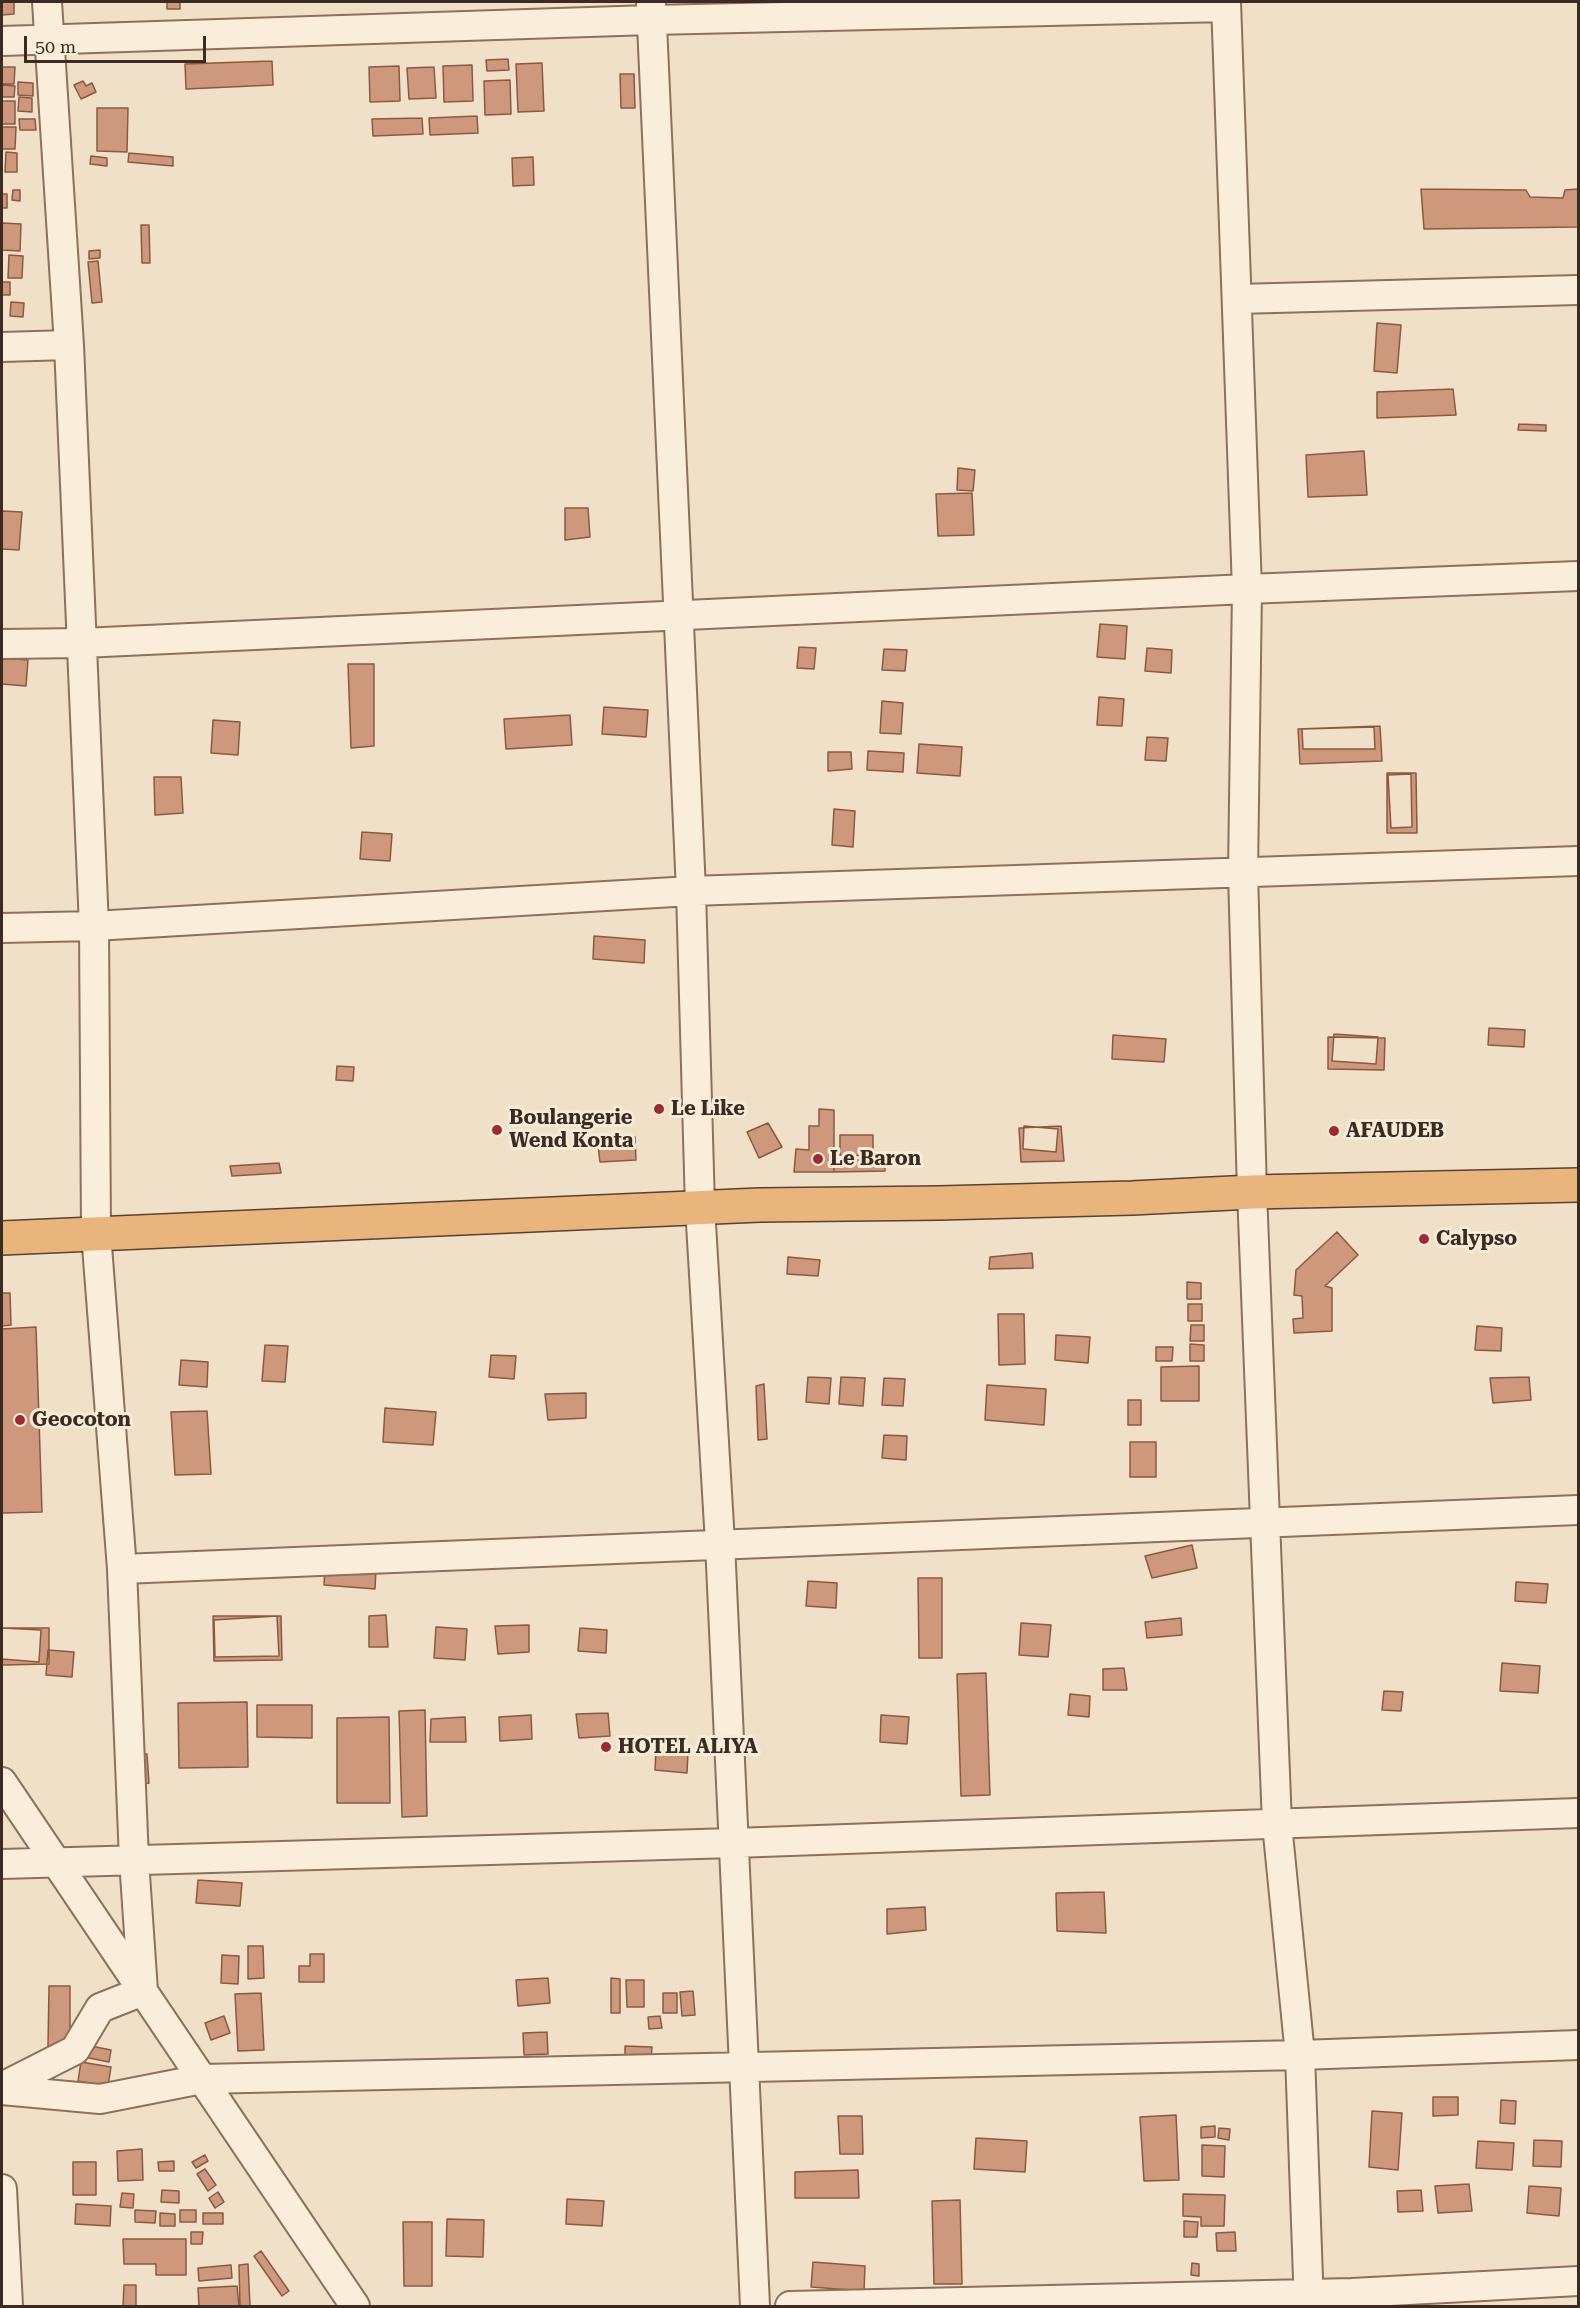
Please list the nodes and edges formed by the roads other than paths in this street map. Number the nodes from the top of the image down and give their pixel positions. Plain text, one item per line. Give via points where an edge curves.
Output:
1 (46, 2) edge
2 (1226, 4) edge
3 (651, 11) edge
4 (48, 40) junction
5 (2, 42) edge
6 (1578, 290) edge
7 (1237, 299) junction
8 (69, 345) junction
9 (2, 347) edge
10 (1578, 576) edge
11 (1247, 589) junction
12 (678, 615) junction
13 (82, 643) junction
14 (2, 644) edge
15 (1578, 861) edge
16 (1243, 873) junction
17 (691, 891) junction
18 (94, 926) junction
19 (2, 928) edge
20 (1578, 1185) edge
21 (1252, 1192) junction
22 (700, 1207) junction
23 (96, 1233) junction
24 (2, 1238) edge
25 (1578, 1510) edge
26 (1264, 1523) junction
27 (720, 1543) junction
28 (122, 1569) junction
29 (2, 1782) edge
30 (1578, 1812) edge
31 (1277, 1824) junction
32 (734, 1844) junction
33 (134, 1860) junction
34 (55, 1862) junction
35 (2, 1864) edge
36 (143, 1991) junction
37 (1578, 2045) edge
38 (1300, 2055) junction
39 (744, 2067) junction
40 (202, 2079) junction
41 (2, 2089) edge
42 (2, 2189) edge
43 (1578, 2281) edge
44 (1309, 2300) edge
45 (8, 2307) edge
46 (355, 2307) edge
47 (755, 2307) edge
48 (790, 2307) edge

1 - 4 street
2 - 3 street
2 - 7 street
3 - 4 street
3 - 12 street
4 - 5 street
4 - 8 street
6 - 7 street
7 - 11 street
8 - 9 street
8 - 13 street
10 - 11 street
11 - 12 street
11 - 16 street
12 - 13 street
12 - 17 street
13 - 14 street
13 - 18 street
15 - 16 street
16 - 17 street
16 - 21 street
17 - 18 street
17 - 22 street
18 - 19 street
18 - 23 street
20 - 21 highway
21 - 22 highway
21 - 26 street
22 - 23 highway
22 - 27 street
23 - 24 highway
23 - 28 street
25 - 26 street
26 - 27 street
26 - 31 street
27 - 28 street
27 - 32 street
28 - 33 street
29 - 34 street
30 - 31 street
31 - 32 street
31 - 38 street
32 - 33 street
32 - 39 street
33 - 34 street
33 - 36 street
34 - 35 street
34 - 36 street
36 - 40 street
36 - 41 street via 100,2008 75,2050
37 - 38 street
38 - 39 street
38 - 44 street
39 - 40 street
39 - 47 street
40 - 41 street via 100,2099
40 - 46 street
42 - 45 street
43 - 44 street
44 - 48 street

